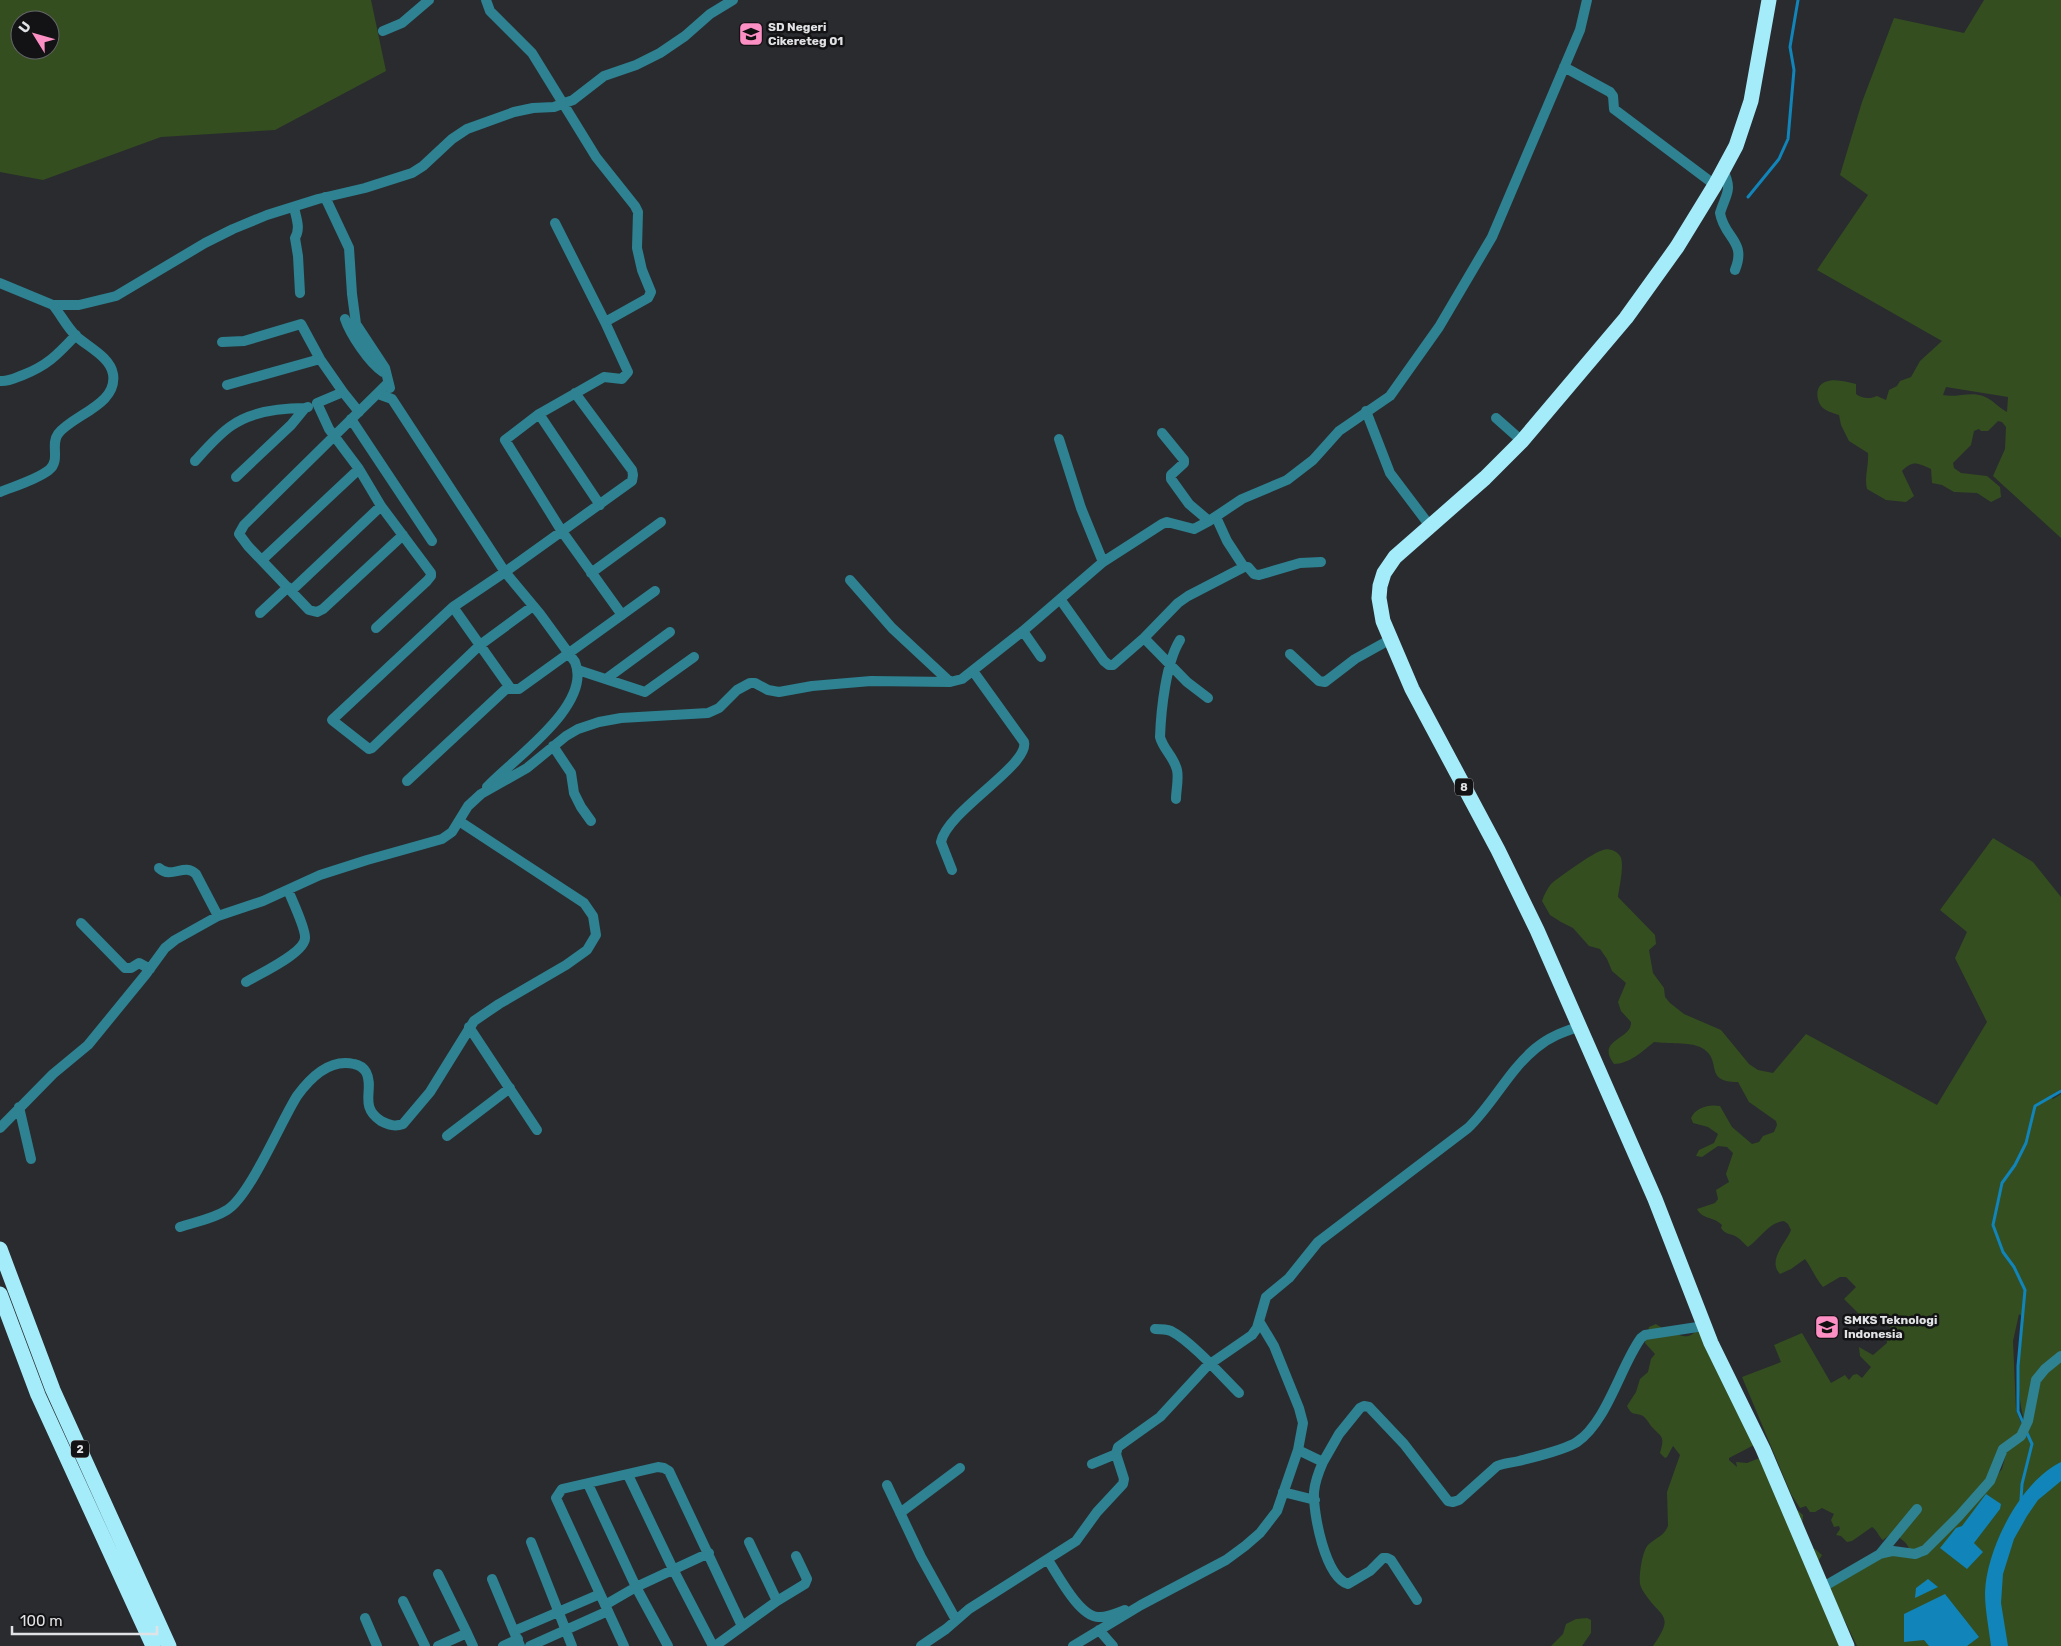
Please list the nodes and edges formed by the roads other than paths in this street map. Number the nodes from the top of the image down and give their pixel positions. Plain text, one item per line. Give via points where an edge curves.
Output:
1 (429, 0) edge
2 (486, 0) edge
3 (733, 0) edge
4 (1587, 0) edge
5 (1769, 0) edge
6 (383, 31) dead end
7 (1564, 68) junction
8 (564, 104) junction
9 (1723, 170) junction
10 (1715, 185) junction
11 (324, 197) junction
12 (294, 207) junction
13 (555, 223) dead end
14 (1735, 270) dead end
15 (0, 283) edge
16 (300, 292) dead end
17 (53, 305) junction
18 (345, 319) dead end
19 (605, 322) junction
20 (76, 335) junction
21 (222, 342) dead end
22 (320, 359) junction
23 (387, 378) junction
24 (0, 382) edge
25 (227, 385) dead end
26 (343, 392) junction
27 (575, 392) junction
28 (378, 394) junction
29 (392, 399) junction
30 (317, 403) junction
31 (305, 408) junction
32 (1366, 411) junction
33 (360, 412) junction
34 (539, 414) junction
35 (1496, 418) dead end
36 (351, 419) junction
37 (1162, 433) dead end
38 (334, 436) junction
39 (1059, 439) dead end
40 (1522, 441) junction
41 (195, 461) dead end
42 (359, 469) junction
43 (236, 477) dead end
44 (0, 492) edge
45 (600, 505) junction
46 (382, 506) junction
47 (1213, 519) junction
48 (661, 522) dead end
49 (1430, 526) junction
50 (561, 530) junction
51 (403, 535) junction
52 (432, 541) dead end
53 (263, 559) junction
54 (1103, 562) junction
55 (1321, 562) dead end
56 (1244, 567) junction
57 (505, 572) junction
58 (592, 573) junction
59 (850, 580) dead end
60 (289, 589) junction
61 (655, 591) dead end
62 (1060, 599) junction
63 (533, 606) junction
64 (453, 607) junction
65 (260, 613) dead end
66 (622, 615) junction
67 (376, 628) dead end
68 (1023, 631) junction
69 (670, 632) dead end
70 (1144, 638) junction
71 (1391, 639) junction
72 (1180, 640) dead end
73 (480, 645) junction
74 (569, 654) junction
75 (1290, 654) dead end
76 (694, 657) dead end
77 (1041, 657) dead end
78 (1170, 664) junction
79 (578, 670) junction
80 (973, 671) junction
81 (606, 679) junction
82 (950, 682) junction
83 (511, 689) junction
84 (1208, 698) dead end
85 (554, 746) junction
86 (407, 781) dead end
87 (481, 794) junction
88 (1176, 799) dead end
89 (591, 820) dead end
90 (459, 821) junction
91 (160, 868) dead end
92 (952, 870) dead end
93 (288, 890) junction
94 (218, 916) junction
95 (81, 922) dead end
96 (150, 969) junction
97 (246, 982) dead end
98 (469, 1027) junction
99 (1578, 1027) junction
100 (510, 1088) junction
101 (19, 1108) junction
102 (0, 1128) edge
103 (537, 1130) dead end
104 (447, 1136) dead end
105 (31, 1159) dead end
106 (180, 1227) dead end
107 (0, 1249) edge
108 (0, 1294) edge
109 (1259, 1321) junction
110 (1704, 1326) junction
111 (1155, 1330) dead end
112 (2061, 1356) edge
113 (1210, 1364) junction
114 (1239, 1393) dead end
115 (1298, 1450) junction
116 (1116, 1454) junction
117 (1323, 1462) junction
118 (1092, 1464) dead end
119 (960, 1468) dead end
120 (628, 1475) junction
121 (588, 1484) junction
122 (887, 1486) dead end
123 (1283, 1492) junction
124 (1314, 1500) junction
125 (1917, 1509) dead end
126 (900, 1513) junction
127 (531, 1542) dead end
128 (749, 1542) dead end
129 (709, 1553) junction
130 (1880, 1554) junction
131 (796, 1556) dead end
132 (1048, 1560) junction
133 (673, 1569) junction
134 (438, 1574) dead end
135 (492, 1579) dead end
136 (636, 1587) junction
137 (1823, 1587) junction
138 (600, 1594) junction
139 (1417, 1600) dead end
140 (403, 1601) dead end
141 (777, 1601) junction
142 (1141, 1605) junction
143 (607, 1608) junction
144 (560, 1612) junction
145 (365, 1618) dead end
146 (956, 1620) junction
147 (742, 1626) junction
148 (566, 1630) junction
149 (1099, 1630) junction
150 (467, 1633) junction
151 (517, 1639) edge
152 (153, 1646) edge
153 (169, 1646) edge
154 (377, 1646) edge
155 (425, 1646) edge
156 (438, 1646) edge
157 (473, 1646) edge
158 (503, 1646) edge
159 (530, 1646) edge
160 (572, 1646) edge
161 (624, 1646) edge
162 (668, 1646) edge
163 (714, 1646) edge
164 (922, 1646) edge
165 (1073, 1646) edge
166 (1113, 1646) edge
167 (1847, 1646) edge

1 - 6 street via 402,23
2 - 8 street via 490,11 532,53
3 - 8 street via 660,53 604,76 582,95
4 - 7 street via 1580,30
5 - 9 highway, 8 via 1751,101 1736,146
7 - 10 street via 1610,92 1614,109
7 - 32 street via 1492,237 1472,274 1390,396
8 - 11 street via 526,109 491,120 461,132 416,171
8 - 19 street via 596,157 638,212 637,248 651,292 648,298
9 - 10 highway, 8
9 - 14 street via 1729,187 1720,213 1740,254
10 - 40 highway, 8 via 1626,318
11 - 12 street
11 - 23 street via 349,248 356,324 385,368
12 - 16 street via 298,225 295,238
12 - 17 street via 218,236 116,296 73,306
13 - 19 street
15 - 17 street
17 - 20 street
18 - 23 street via 369,358
19 - 27 street via 628,372 622,380 604,377
20 - 24 street via 40,368
20 - 44 street via 110,366 113,378 109,390 96,407 58,434 55,460 50,469
21 - 22 street via 244,341 301,324
22 - 25 street
22 - 26 street
23 - 28 street
23 - 29 street
26 - 30 street
26 - 33 street
27 - 34 street
27 - 45 street via 634,475 632,481
28 - 29 street
28 - 33 street
29 - 57 street
30 - 31 street
30 - 38 street
31 - 41 street via 281,408 247,416 231,426
31 - 43 street
32 - 47 street via 1339,431 1300,471 1242,499
32 - 49 street via 1390,473
33 - 36 street
34 - 45 street
34 - 50 street via 505,440
35 - 40 street
36 - 38 street
36 - 52 street
37 - 47 street via 1184,460 1171,479 1188,504
38 - 42 street
38 - 53 street via 242,528 240,537
39 - 54 street
40 - 49 highway, 8
42 - 46 street
42 - 53 street
45 - 50 street
46 - 51 street
46 - 60 street
47 - 54 street via 1194,529 1167,522
47 - 56 street
48 - 58 street
49 - 71 highway, 8 via 1395,557 1384,573 1380,586 1380,609
50 - 57 street
50 - 58 street
51 - 60 street via 321,611 309,610
51 - 67 street via 430,570 431,576
53 - 60 street
54 - 62 street
55 - 56 street via 1300,563 1259,575
56 - 70 street via 1188,596
57 - 63 street
57 - 64 street
58 - 66 street
59 - 82 street via 892,628
60 - 65 street
61 - 66 street
62 - 68 street
62 - 70 street via 1109,665
63 - 73 street
63 - 74 street
64 - 73 street
64 - 73 street via 332,720 369,749 372,748
66 - 74 street
68 - 77 street
68 - 80 street
69 - 81 street
70 - 78 street
71 - 75 street via 1355,659 1325,682 1318,681
71 - 99 highway, 8 via 1412,689 1498,850
72 - 78 street
73 - 83 street
74 - 79 street
74 - 83 street via 519,690
76 - 81 street via 645,692
78 - 84 street
78 - 88 street via 1160,737 1177,770
79 - 81 street
79 - 87 street via 569,701 551,728
80 - 82 street
80 - 92 street via 1026,746 1005,772 946,829 941,842
82 - 85 street via 872,681 779,692 750,683 708,713 611,719 578,730
83 - 86 street via 506,689
85 - 87 street via 527,768
85 - 89 street via 571,772 580,808
87 - 90 street
90 - 93 street via 447,836 433,843 350,865
90 - 98 street via 584,904 593,916 596,934 587,950 493,1007
91 - 94 street via 171,874 186,868 192,870
93 - 94 street
93 - 97 street via 304,932 304,943 292,955
94 - 96 street via 170,943
95 - 96 street via 125,968 139,963
96 - 101 street via 88,1045
98 - 100 street
98 - 106 street via 430,1092 409,1118 397,1126 384,1123 372,1112 367,1099 368,1076 362,1067 342,1063 321,1071 305,1084 250,1182 229,1209
99 - 109 street via 1556,1035 1536,1048 1468,1128 1321,1239 1289,1278 1266,1298
99 - 110 highway, 8 via 1655,1199
100 - 103 street
100 - 104 street
101 - 102 street
101 - 105 street
107 - 153 highway, 2 via 53,1390
108 - 152 highway, 2 via 38,1395
109 - 113 street via 1252,1335
109 - 115 street via 1274,1346 1299,1408 1303,1424
110 - 117 street via 1645,1335 1589,1431 1578,1441 1527,1459 1503,1463 1459,1500 1448,1501 1404,1444 1369,1407 1360,1408 1339,1434
110 - 137 highway, 8 via 1763,1449
111 - 113 street via 1173,1333
112 - 130 street via 2036,1380 2028,1421 2021,1436 2004,1446 1986,1486 1959,1516 1924,1550 1915,1554 1893,1551
113 - 114 street
113 - 116 street via 1165,1413 1118,1447
115 - 117 street
115 - 123 street
116 - 118 street
116 - 132 street via 1124,1479 1122,1487 1097,1512 1076,1541
117 - 124 street
119 - 126 street
120 - 121 street
120 - 129 street via 658,1467 669,1471
120 - 133 street
121 - 136 street
121 - 138 street via 562,1489 556,1498
122 - 126 street
123 - 124 street
123 - 142 street via 1273,1519 1245,1546 1226,1560
124 - 139 street via 1324,1550 1338,1578 1348,1584 1387,1558
125 - 130 street
126 - 146 street
127 - 144 street
128 - 141 street
129 - 133 street
129 - 147 street
130 - 137 street
131 - 141 street via 807,1582
132 - 142 street via 1081,1609 1092,1616 1100,1618
132 - 146 street
133 - 136 street
133 - 163 street
134 - 150 street
135 - 151 street
136 - 143 street
136 - 162 street
137 - 167 highway, 8
138 - 143 street
138 - 144 street
140 - 155 street
141 - 147 street
142 - 149 street
143 - 148 street
143 - 161 street
144 - 148 street
144 - 151 street
145 - 154 street
146 - 164 street
147 - 163 street
148 - 159 street
148 - 160 street
149 - 165 street
149 - 166 street
150 - 156 street
150 - 157 street
151 - 158 street

